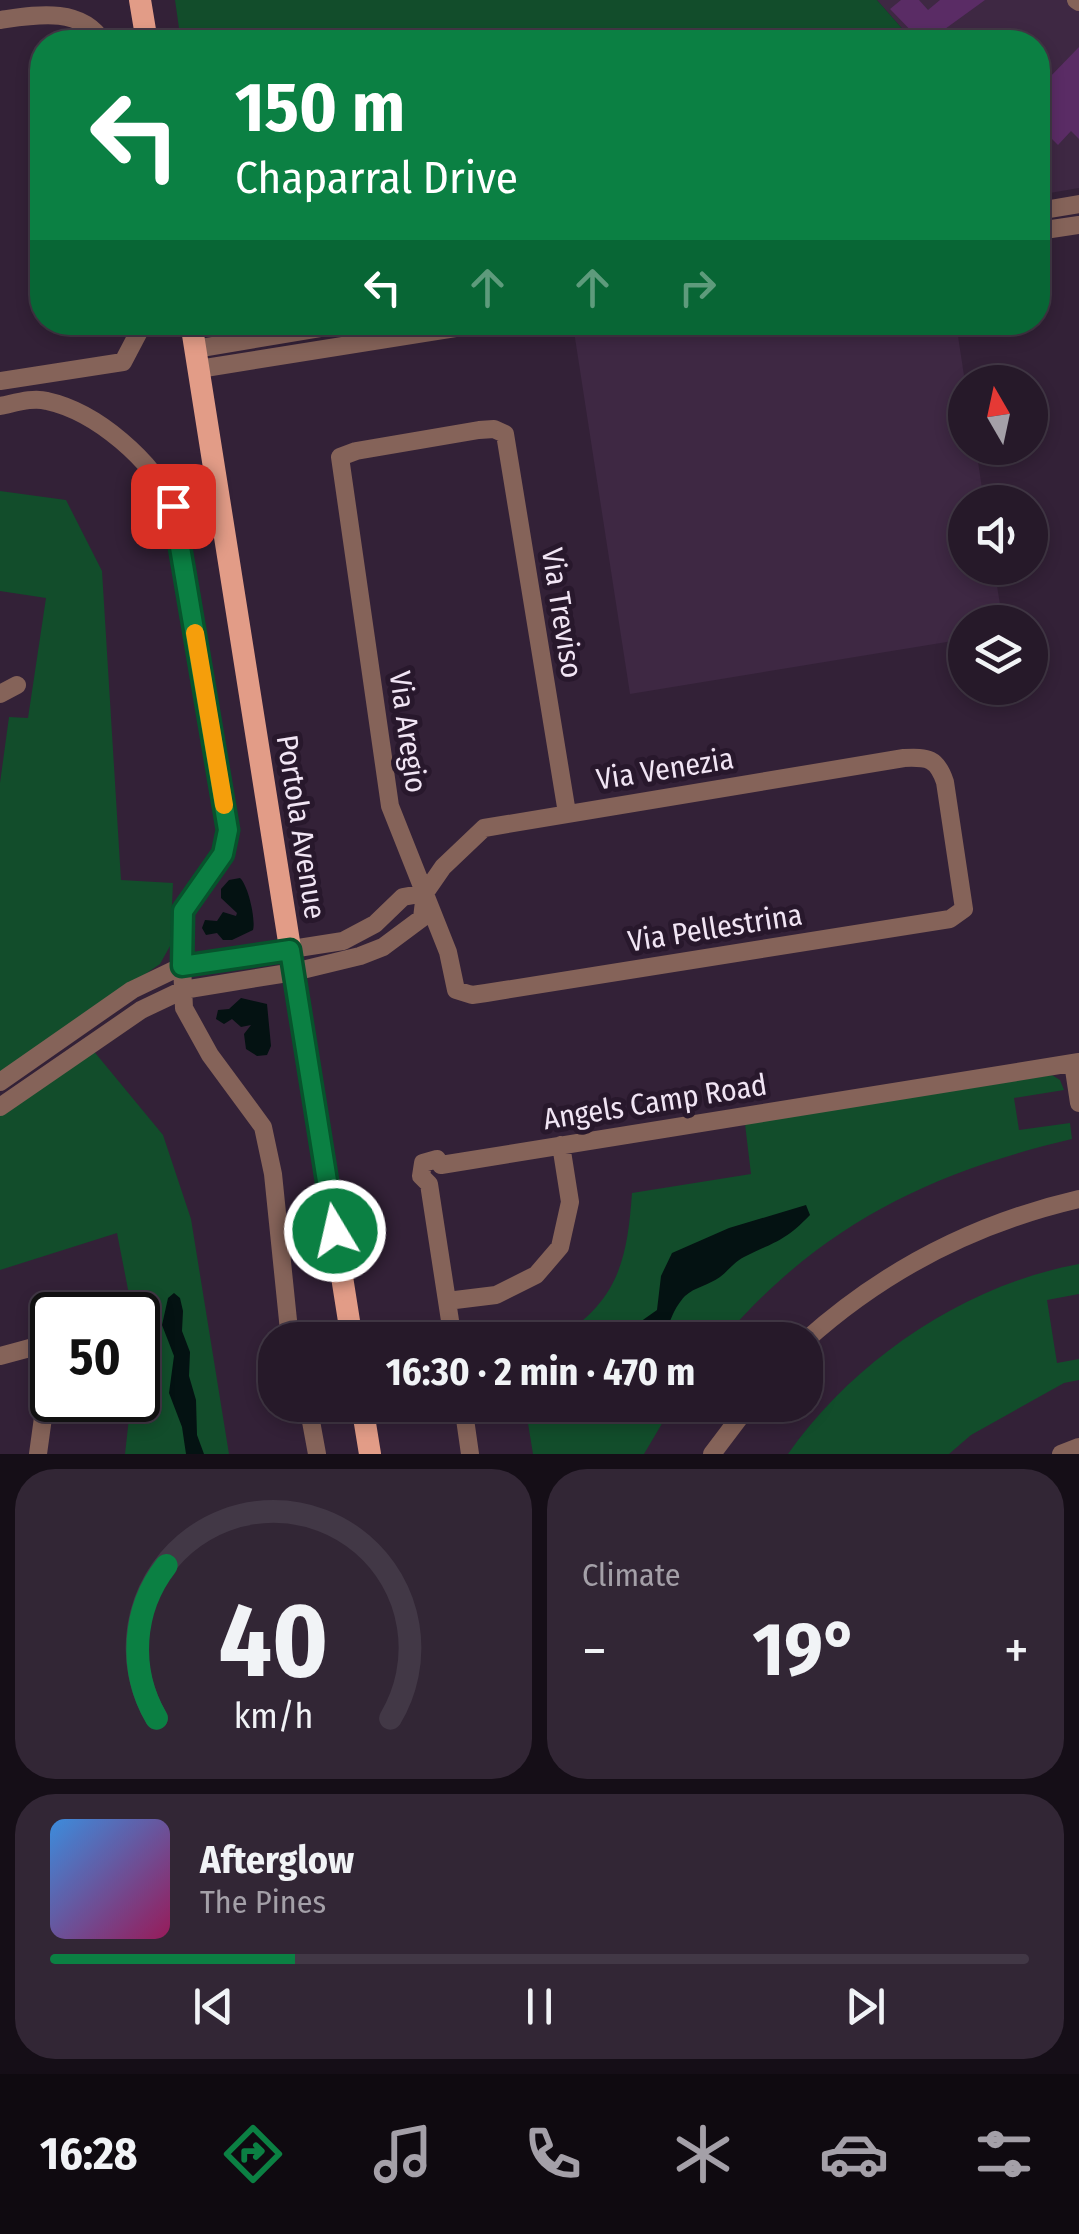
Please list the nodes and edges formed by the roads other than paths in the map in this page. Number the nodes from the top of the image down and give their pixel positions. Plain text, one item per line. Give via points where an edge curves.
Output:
1 (140, 0) edge
2 (0, 20) edge
3 (91, 30) edge
4 (145, 30) edge
5 (1079, 204) edge
6 (1050, 209) edge
7 (1079, 225) edge
8 (1050, 230) edge
9 (137, 335) edge
10 (193, 335) edge
11 (300, 335) edge
12 (389, 335) edge
13 (197, 359) junction
14 (0, 380) edge
15 (0, 406) edge
16 (494, 429) joint
17 (17, 685) dead end
18 (0, 694) edge
19 (566, 813) junction
20 (426, 893) junction
21 (964, 909) joint
22 (292, 961) junction
23 (182, 966) junction
24 (183, 990) junction
25 (472, 996) joint
26 (1076, 1062) edge
27 (0, 1082) edge
28 (1079, 1102) edge
29 (0, 1107) edge
30 (561, 1146) junction
31 (1079, 1200) edge
32 (447, 1301) junction
33 (288, 1322) edge
34 (349, 1322) edge
35 (450, 1322) edge
36 (823, 1327) edge
37 (30, 1348) edge
38 (0, 1356) edge
39 (42, 1422) edge
40 (311, 1422) edge
41 (365, 1422) edge
42 (465, 1422) edge
43 (737, 1422) edge
44 (1079, 1446) edge
45 (38, 1454) edge
46 (317, 1454) edge
47 (370, 1454) edge
48 (470, 1454) edge
49 (712, 1454) edge
50 (1061, 1454) edge

1 - 4 main road
2 - 3 street via 66,16
5 - 6 street
7 - 8 street
9 - 14 street via 123,362
10 - 13 main road, Portola Avenue
11 - 13 street
12 - 13 street
13 - 22 main road, Portola Avenue
15 - 23 street via 43,399 95,422 164,486 173,506 228,830 223,854 183,911
16 - 19 street, Via Treviso via 509,446
16 - 20 street, Via Aregio via 340,457 390,806
17 - 18 street
19 - 20 street, Via Venezia via 484,828
19 - 21 street, Via Venezia via 928,757 945,782
20 - 22 street, Via Venezia via 404,897 362,933
20 - 22 street, Via Venezia via 422,918 383,947 360,956
20 - 25 street, Via Aregio via 456,990
21 - 25 street, Via Pellestrina via 950,919
22 - 23 street
22 - 24 street
22 - 34 main road, Portola Avenue
23 - 24 street
23 - 27 street via 132,990
24 - 29 street via 141,1010
24 - 33 street via 190,1024 263,1126
26 - 28 street
26 - 30 street, Angels Camp Road
30 - 32 street via 570,1202 560,1246 536,1275 496,1295
30 - 32 street, Angels Camp Road via 423,1163
31 - 36 street via 1019,1215 931,1252 877,1283
32 - 35 street, Angels Camp Road
37 - 38 street
39 - 45 street
40 - 46 street
41 - 47 main road
42 - 48 street
43 - 49 street
44 - 50 street

